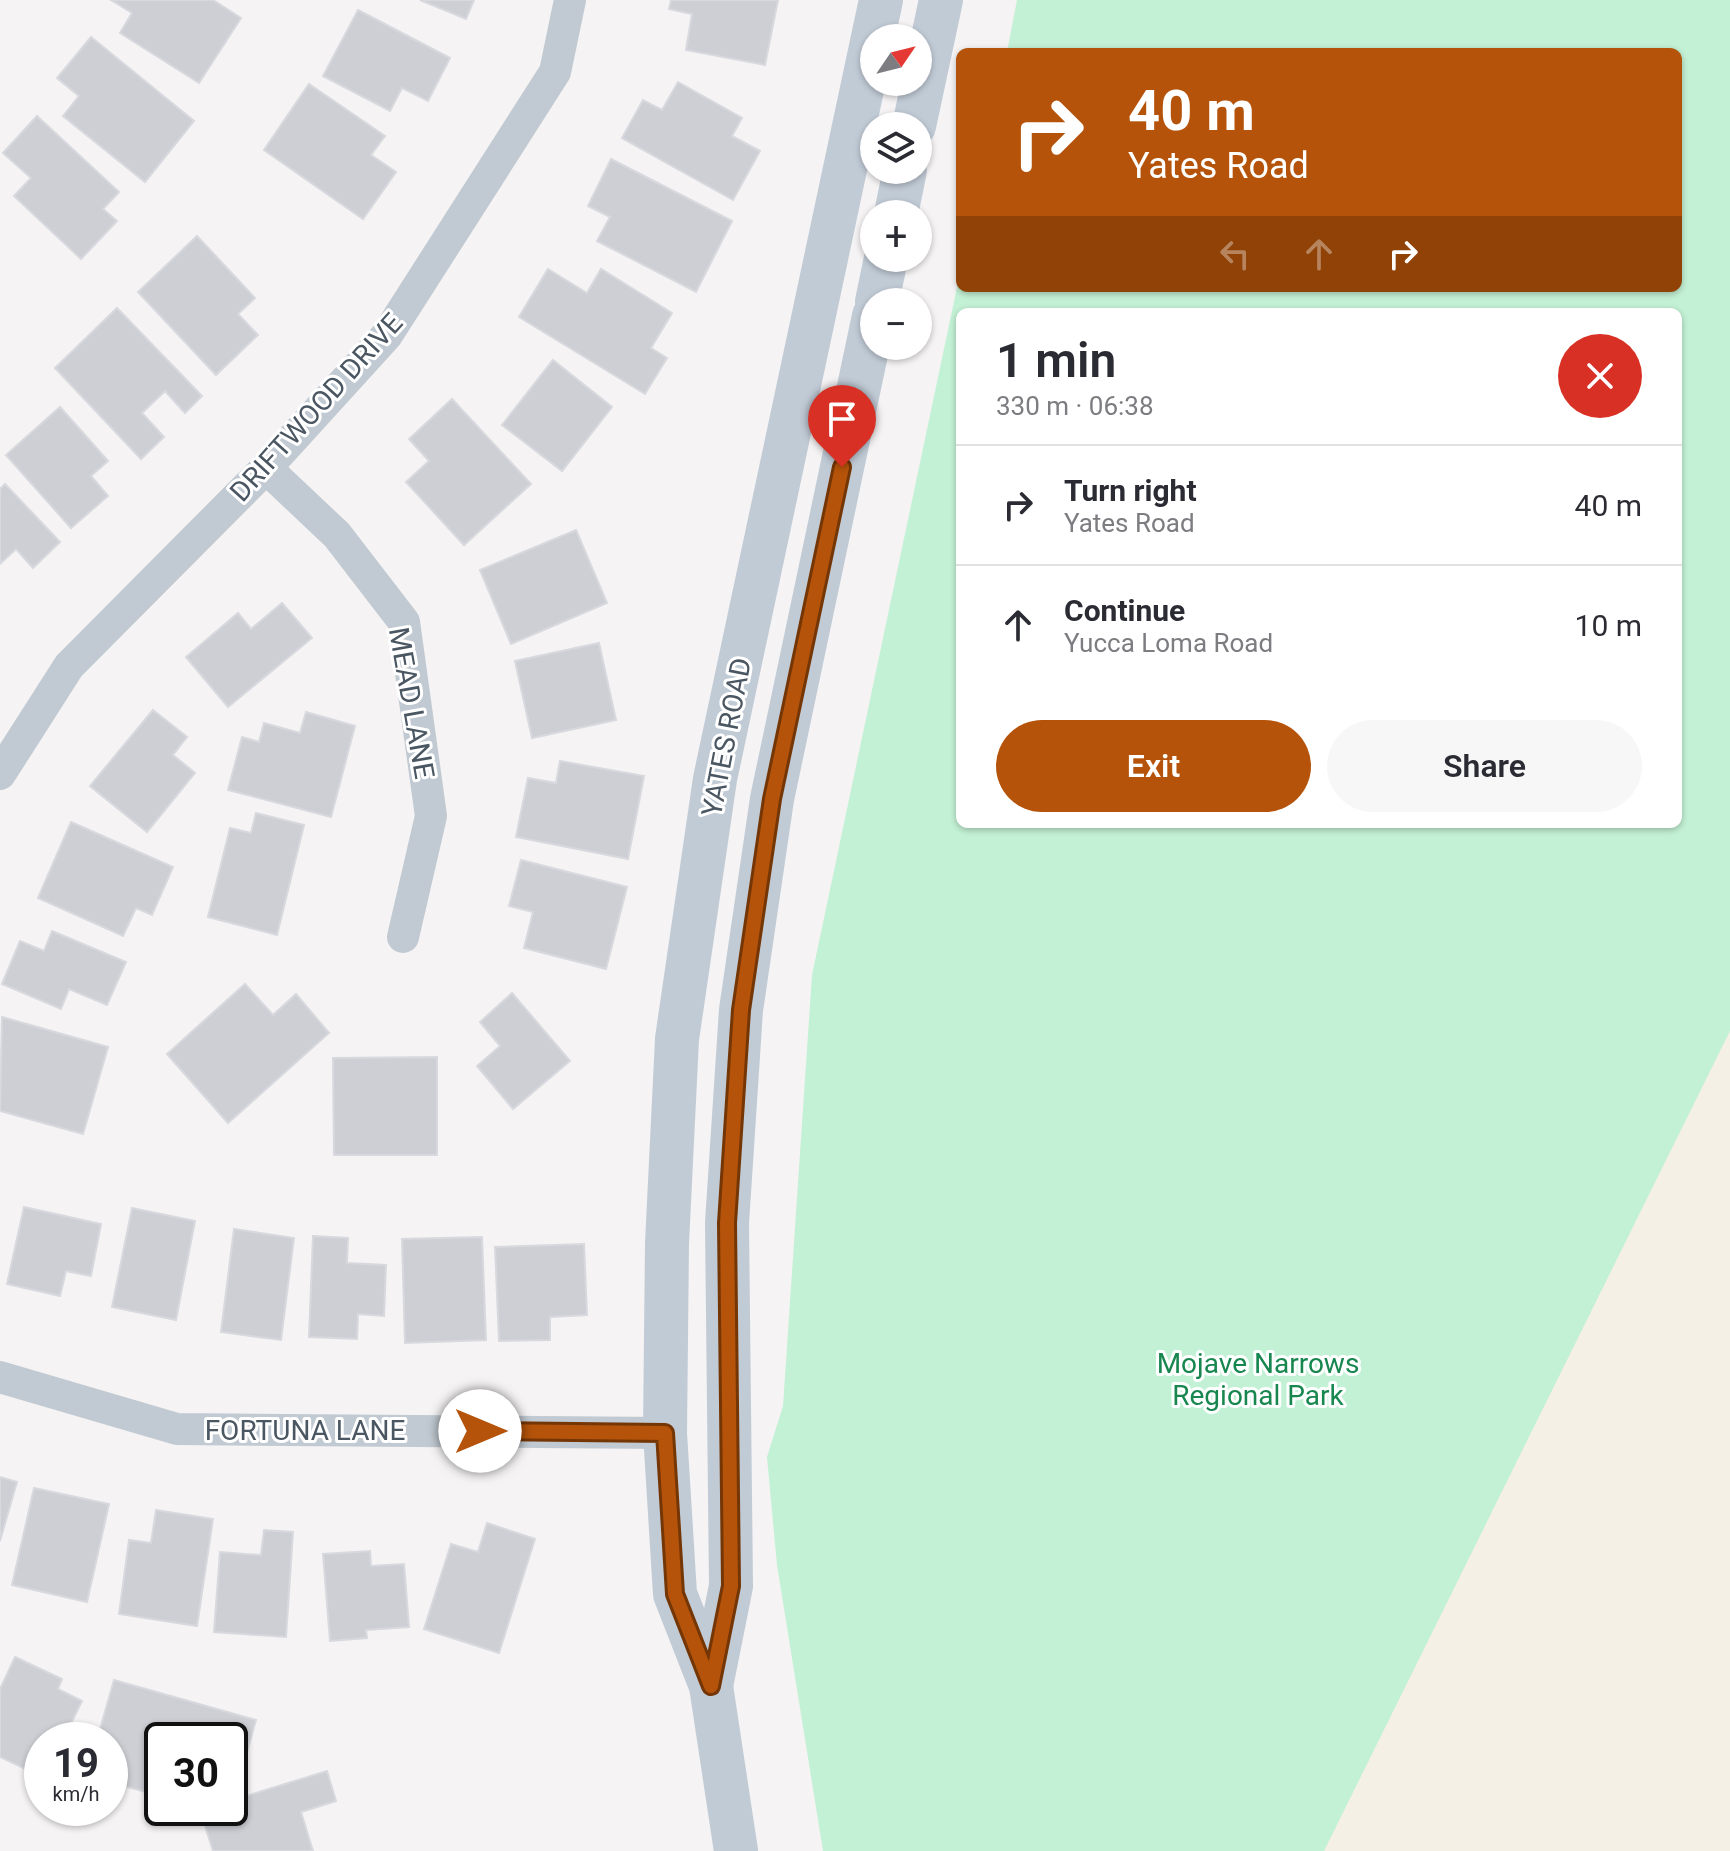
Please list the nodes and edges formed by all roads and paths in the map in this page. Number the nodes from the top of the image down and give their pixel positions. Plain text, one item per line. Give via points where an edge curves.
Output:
1 (570, 0) edge
2 (881, 0) edge
3 (941, 0) edge
4 (917, 112) edge
5 (865, 360) edge
6 (266, 468) junction
7 (0, 774) edge
8 (403, 937) dead end
9 (0, 1377) edge
10 (665, 1433) junction
11 (711, 1686) junction
12 (736, 1851) edge

1 - 6 street, DRIFTWOOD DRIVE via 555,72 387,335
2 - 10 main road, YATES ROAD via 715,779 677,1039
3 - 4 main road
5 - 11 main road, YATES ROAD via 772,799 741,1010 727,1223 731,1586
6 - 7 street, DRIFTWOOD DRIVE via 69,666
6 - 8 street, MEAD LANE via 337,535 404,622 431,816
9 - 10 street, FORTUNA LANE via 177,1429
10 - 11 main road, YATES ROAD via 675,1594
11 - 12 main road

